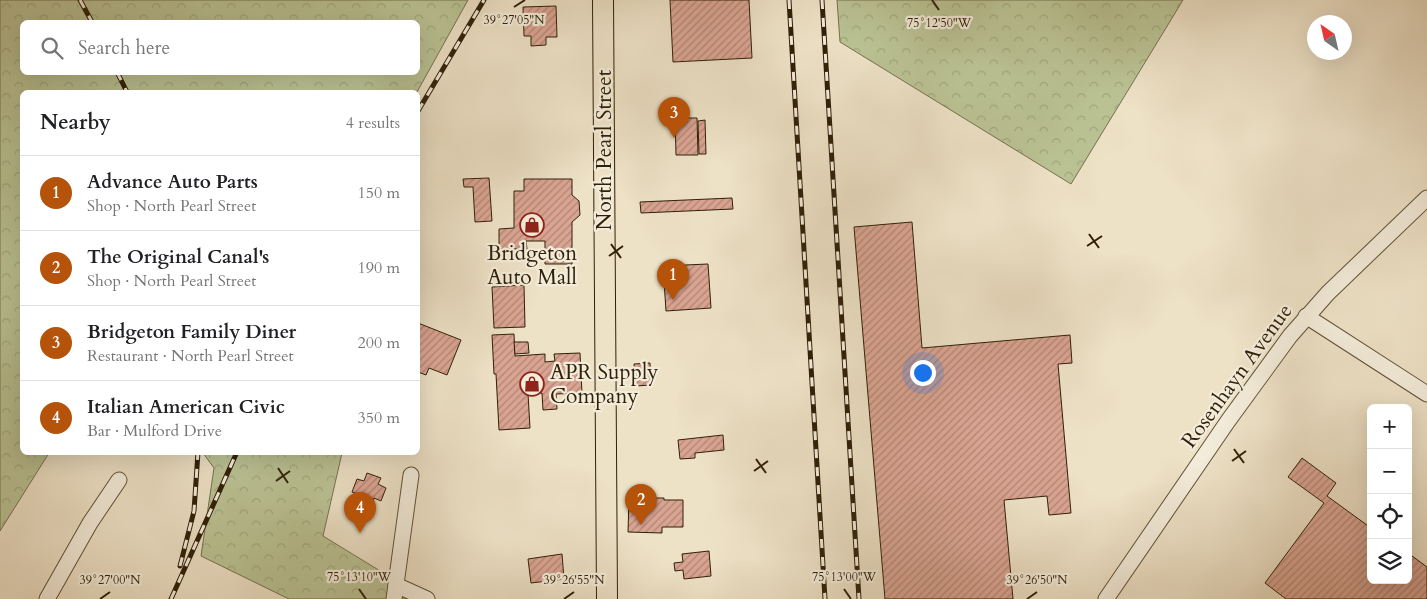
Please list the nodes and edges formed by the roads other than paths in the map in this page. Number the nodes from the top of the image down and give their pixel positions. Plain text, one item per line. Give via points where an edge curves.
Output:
1 (604, 0) edge
2 (1427, 198) edge
3 (1306, 316) junction
4 (1427, 394) edge
5 (411, 475) dead end
6 (120, 480) dead end
7 (395, 592) edge
8 (47, 599) edge
9 (427, 599) edge
10 (606, 599) edge
11 (1106, 599) edge

1 - 10 main road, North Pearl Street
2 - 3 street, Rosenhayn Avenue
3 - 4 street
3 - 11 street, Rosenhayn Avenue via 1228,422
5 - 7 street
6 - 8 street via 94,516
7 - 9 street

